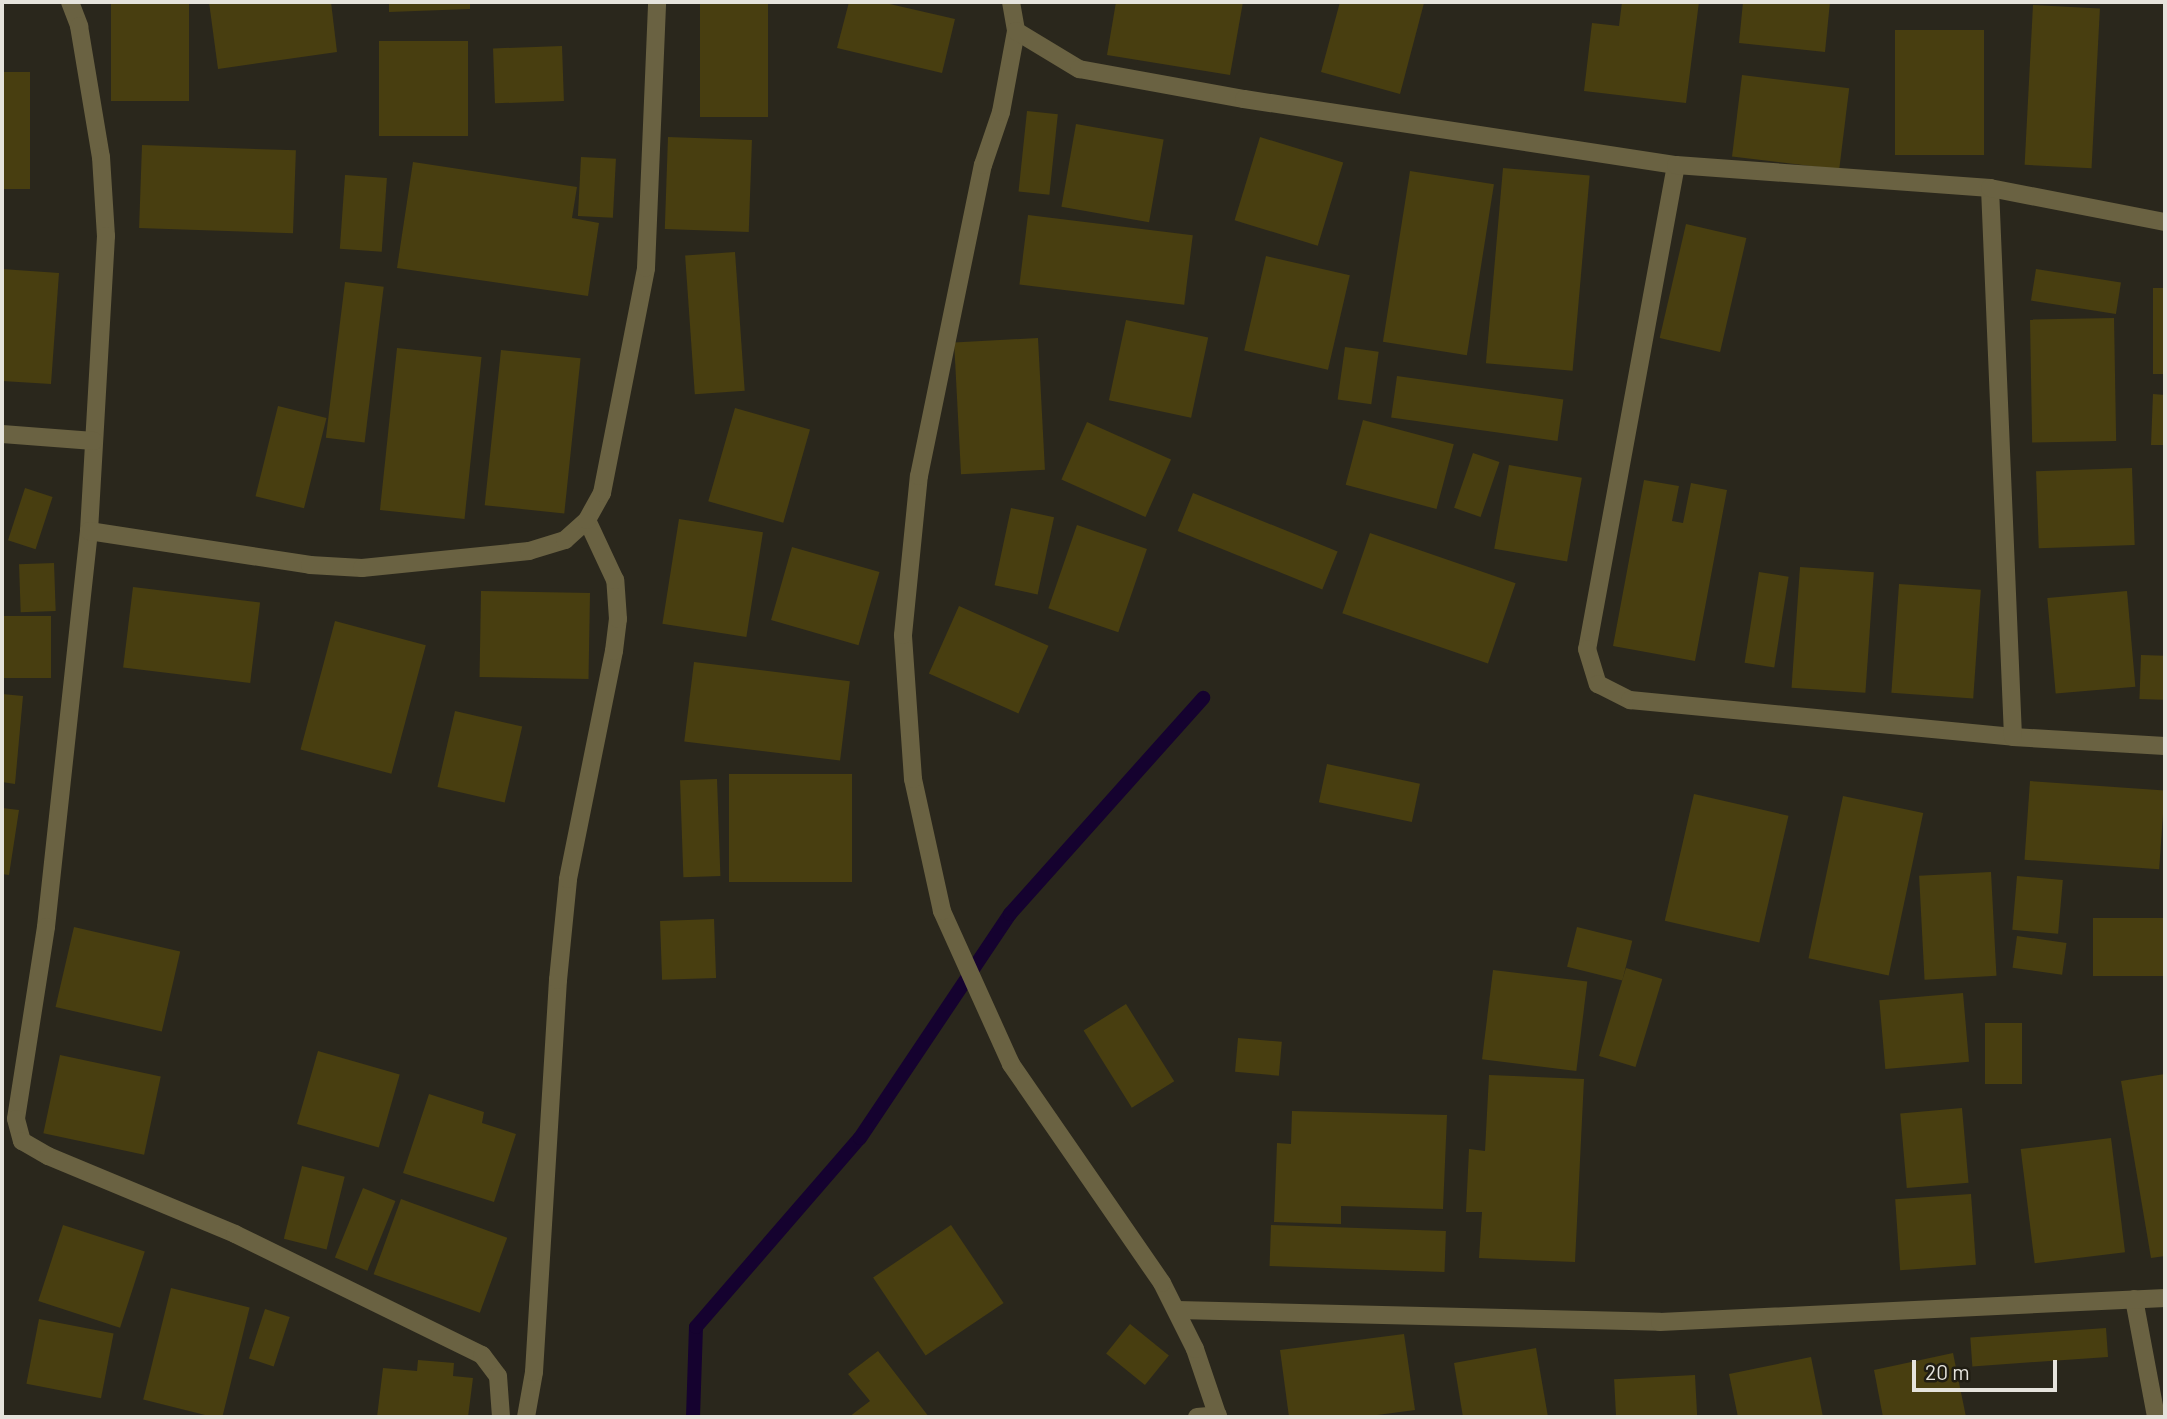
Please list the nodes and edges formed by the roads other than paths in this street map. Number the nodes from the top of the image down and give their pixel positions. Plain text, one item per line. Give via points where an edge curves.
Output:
1 (71, 2) edge
2 (657, 2) edge
3 (1011, 2) edge
4 (1016, 31) junction
5 (1676, 165) junction
6 (1990, 188) junction
7 (2165, 222) edge
8 (2, 433) edge
9 (94, 441) junction
10 (587, 520) junction
11 (89, 531) junction
12 (2013, 737) junction
13 (2165, 746) edge
14 (2134, 1298) junction
15 (2165, 1298) edge
16 (1177, 1310) junction
17 (1218, 1416) edge
18 (501, 1417) edge
19 (526, 1417) edge
20 (1197, 1417) edge
21 (2156, 1417) edge

1 - 9 street via 101,157 106,236
2 - 10 street via 646,268 602,493
3 - 4 street
4 - 5 street via 1079,69
4 - 16 street via 1001,112 983,165 919,476 904,635 913,779 942,911 1011,1064
5 - 6 street
5 - 12 street via 1587,649 1598,684 1629,700
6 - 7 street
6 - 12 street
8 - 9 street
9 - 11 street
10 - 11 street via 565,540 529,551 362,568 310,565
10 - 19 street via 615,580 618,619 568,879 534,1372
11 - 18 street via 46,927 16,1119 23,1141 48,1156 235,1234 482,1355 498,1376
12 - 13 street
14 - 15 street
14 - 16 street via 1660,1322
14 - 21 street
16 - 17 street
17 - 20 street

